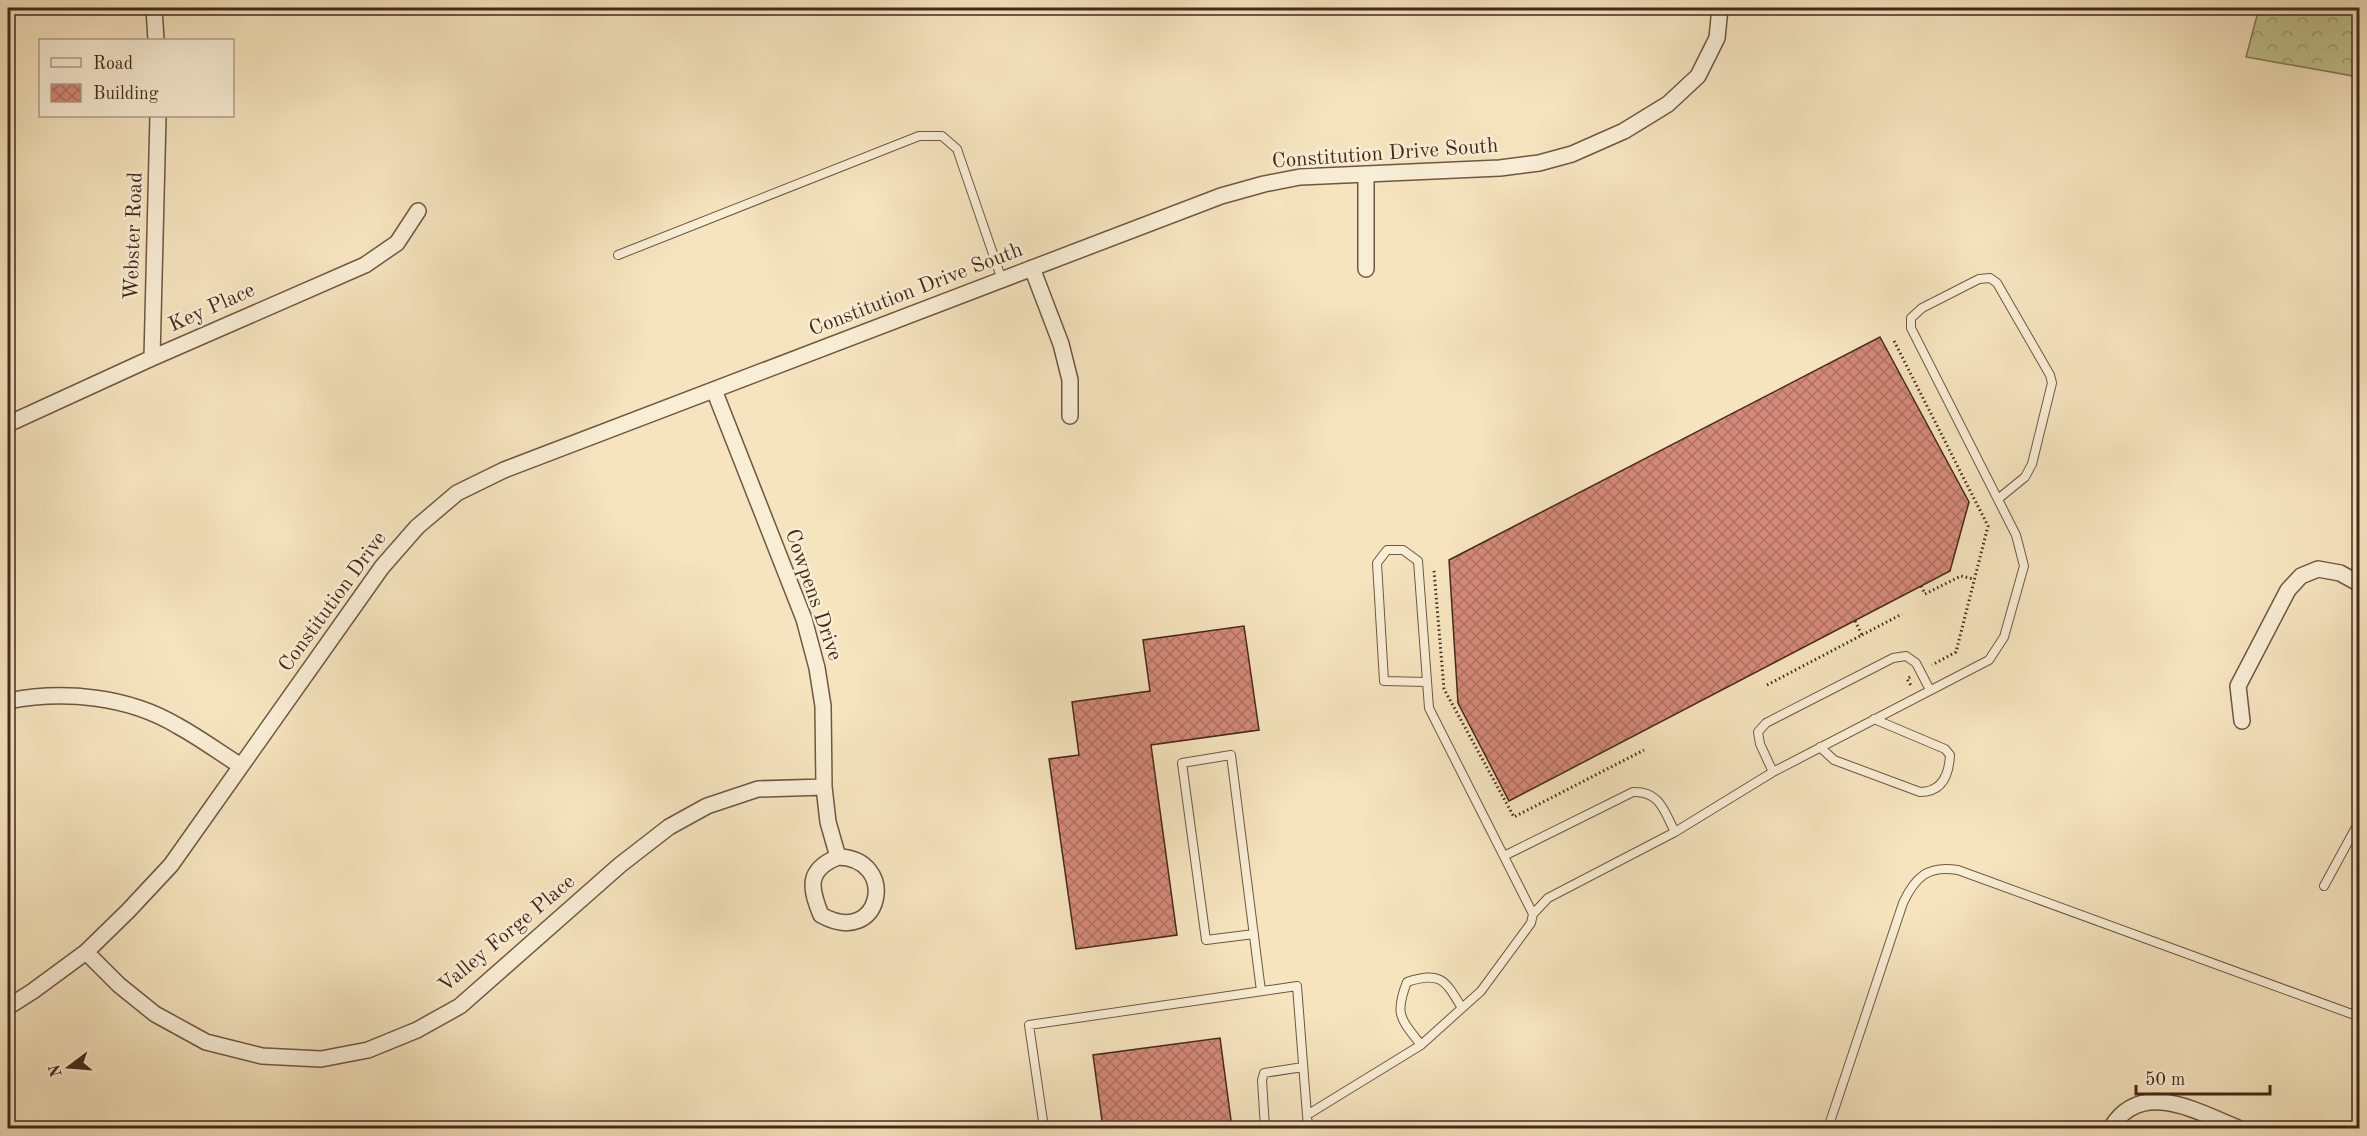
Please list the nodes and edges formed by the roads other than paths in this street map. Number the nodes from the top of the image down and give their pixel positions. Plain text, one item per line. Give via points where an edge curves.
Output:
1 (154, 8) edge
2 (1720, 8) edge
3 (156, 39) edge
4 (158, 117) edge
5 (1366, 174) junction
6 (418, 211) dead end
7 (618, 255) dead end
8 (1032, 268) junction
9 (1366, 269) dead end
10 (1002, 280) junction
11 (152, 358) junction
12 (793, 359) joint
13 (714, 390) junction
14 (1070, 416) dead end
15 (8, 424) edge
16 (1998, 499) junction
17 (2360, 584) edge
18 (1427, 682) junction
19 (1930, 690) junction
20 (8, 701) edge
21 (1874, 719) junction
22 (2242, 722) dead end
23 (1820, 747) junction
24 (241, 766) junction
25 (1773, 772) junction
26 (824, 787) junction
27 (2360, 820) edge
28 (1675, 832) junction
29 (1504, 856) junction
30 (838, 857) junction
31 (2324, 886) dead end
32 (1533, 914) junction
33 (1254, 934) junction
34 (86, 952) junction
35 (1261, 991) junction
36 (8, 1006) edge
37 (1462, 1008) junction
38 (2360, 1017) edge
39 (1421, 1045) junction
40 (1303, 1067) junction
41 (1307, 1115) junction
42 (1044, 1128) edge
43 (1265, 1128) edge
44 (1308, 1128) edge
45 (1828, 1128) edge
46 (2111, 1128) edge
47 (2238, 1128) edge

1 - 3 street
2 - 5 street, Constitution Drive South via 1717,38 1698,76 1668,104 1624,131 1572,154 1539,163
4 - 11 street, Webster Road
5 - 8 street, Constitution Drive South via 1300,177 1221,196
5 - 9 street
6 - 11 street, Key Place via 397,243 365,265
7 - 10 lane via 920,136 942,136 957,149
8 - 10 street, Constitution Drive South
8 - 14 street via 1061,344 1070,380
10 - 12 street, Constitution Drive South
11 - 15 street, Key Place
12 - 13 street, Constitution Drive
13 - 24 street, Constitution Drive via 504,470 457,493 417,527 382,567
13 - 26 street, Cowpens Drive via 804,619 823,706
16 - 16 lane via 1911,328 1911,318 1922,308 1979,279 1990,278 1997,283 2052,384 2032,464 2025,477
16 - 19 lane via 2016,535 2024,566 2004,637 1989,660
17 - 22 street via 2340,573 2318,569 2301,576 2288,590 2238,686
18 - 18 lane via 1418,561 1403,550 1387,550 1377,563 1384,681
18 - 29 lane via 1429,708
19 - 21 lane
19 - 25 lane via 1916,663 1906,656 1893,658 1766,723 1758,732
20 - 24 street via 82,696 131,706 177,725
21 - 23 lane
21 - 23 lane via 1946,749 1949,765 1940,787 1920,792 1834,760
23 - 25 lane
24 - 34 street, Constitution Drive via 171,865
25 - 28 lane
26 - 30 street, Cowpens Drive
26 - 34 street, Valley Forge Place via 758,789 707,806 669,827 620,865 460,1006 417,1030 368,1050 321,1059 262,1056 206,1042 155,1014
27 - 31 lane
28 - 29 lane via 1657,799 1647,792 1634,792
28 - 32 lane via 1548,898
29 - 32 lane
30 - 30 street via 818,869 811,890 821,915 851,924 861,921 874,905 877,886 870,869 851,858
32 - 37 lane via 1531,924 1481,991
33 - 33 lane via 1231,755 1182,763 1206,940
33 - 35 lane
34 - 36 street, Constitution Drive
35 - 40 lane via 1297,986
35 - 42 lane via 1029,1025
37 - 39 lane
37 - 39 lane via 1447,983 1427,975 1407,982 1399,1002 1402,1020
38 - 45 lane via 1958,870 1930,870 1910,887 1903,903
39 - 41 lane
40 - 41 lane
40 - 43 lane via 1264,1073
41 - 44 lane
46 - 47 street via 2126,1112 2157,1101 2175,1102

